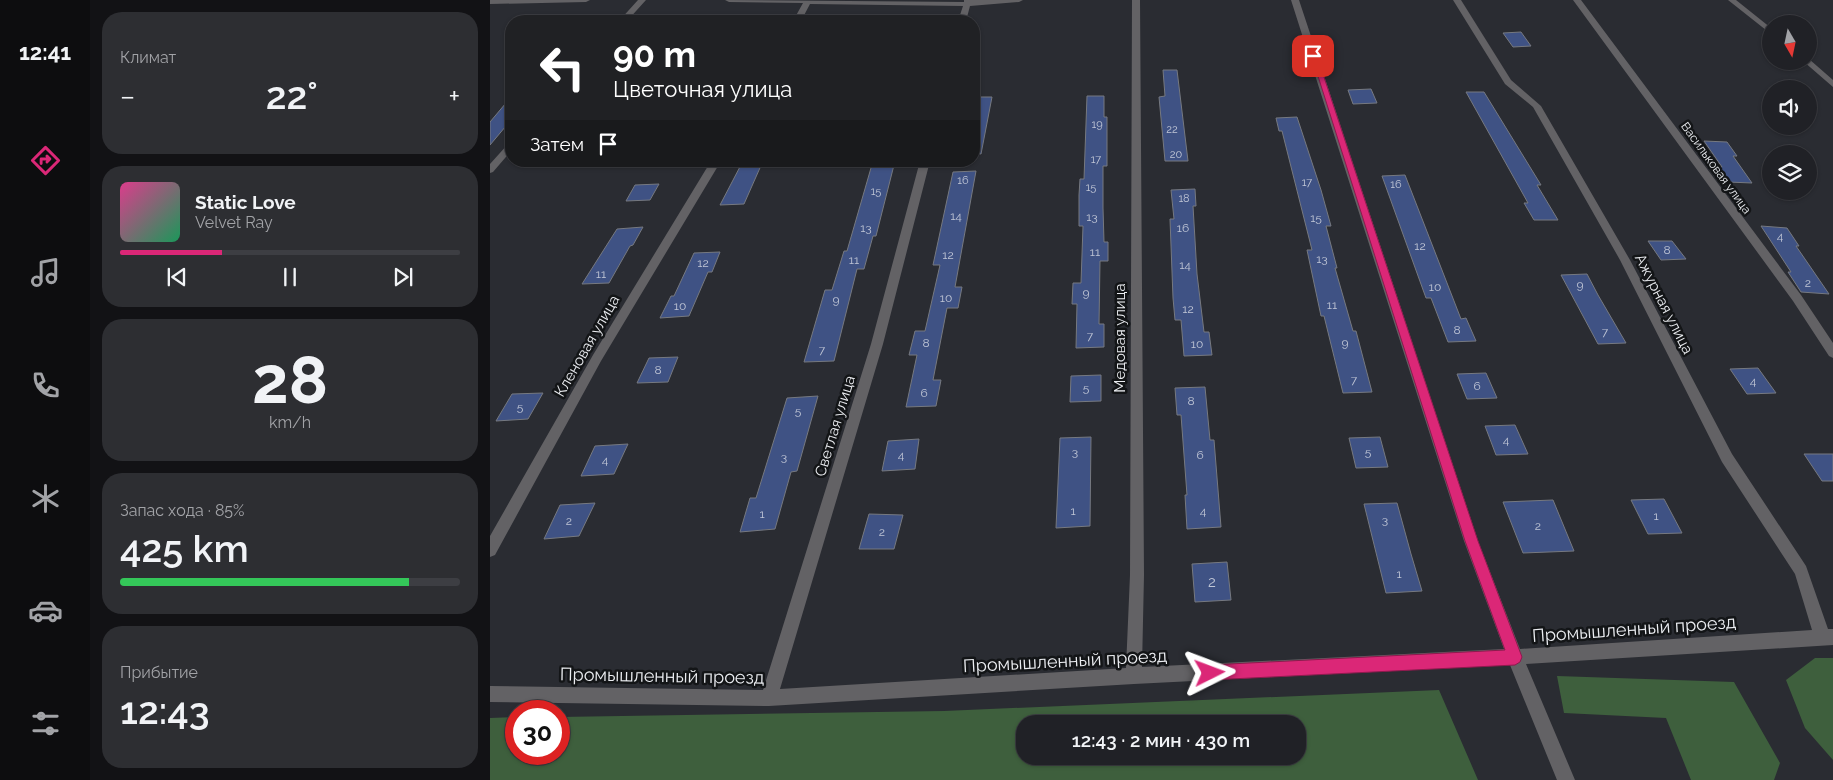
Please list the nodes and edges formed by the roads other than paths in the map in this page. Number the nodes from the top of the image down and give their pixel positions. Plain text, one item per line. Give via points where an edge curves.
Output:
1 (586, 0) edge
2 (642, 0) edge
3 (729, 0) edge
4 (1018, 0) edge
5 (1136, 0) edge
6 (1295, 0) edge
7 (1456, 0) edge
8 (1577, 0) edge
9 (1732, 0) edge
10 (807, 1) edge
11 (490, 2) edge
12 (967, 2) edge
13 (628, 15) edge
14 (800, 15) edge
15 (964, 15) edge
16 (1762, 25) edge
17 (1817, 70) edge
18 (1833, 84) edge
19 (505, 153) edge
20 (712, 167) edge
21 (923, 167) edge
22 (490, 170) edge
23 (1833, 354) edge
24 (490, 550) edge
25 (1827, 637) edge
26 (1515, 657) junction
27 (1134, 676) junction
28 (490, 694) edge
29 (769, 698) junction
30 (1566, 780) edge

1 - 11 street
2 - 13 street
3 - 10 street
4 - 12 street
5 - 27 street, Медовая улица via 1137,575
6 - 26 street via 1468,532
7 - 25 street, Ажурная улица via 1508,82 1537,106 1625,260 1727,458 1801,571
8 - 23 street, Васильковая улица via 1797,298
9 - 16 street
10 - 12 street
10 - 14 street
12 - 15 street
17 - 18 street
19 - 22 street
20 - 24 street, Кленовая улица via 597,358
21 - 29 street, Светлая улица via 877,344
25 - 26 street, Промышленный проезд
26 - 27 street, Промышленный проезд
26 - 30 street
27 - 29 street, Промышленный проезд
28 - 29 street, Промышленный проезд

